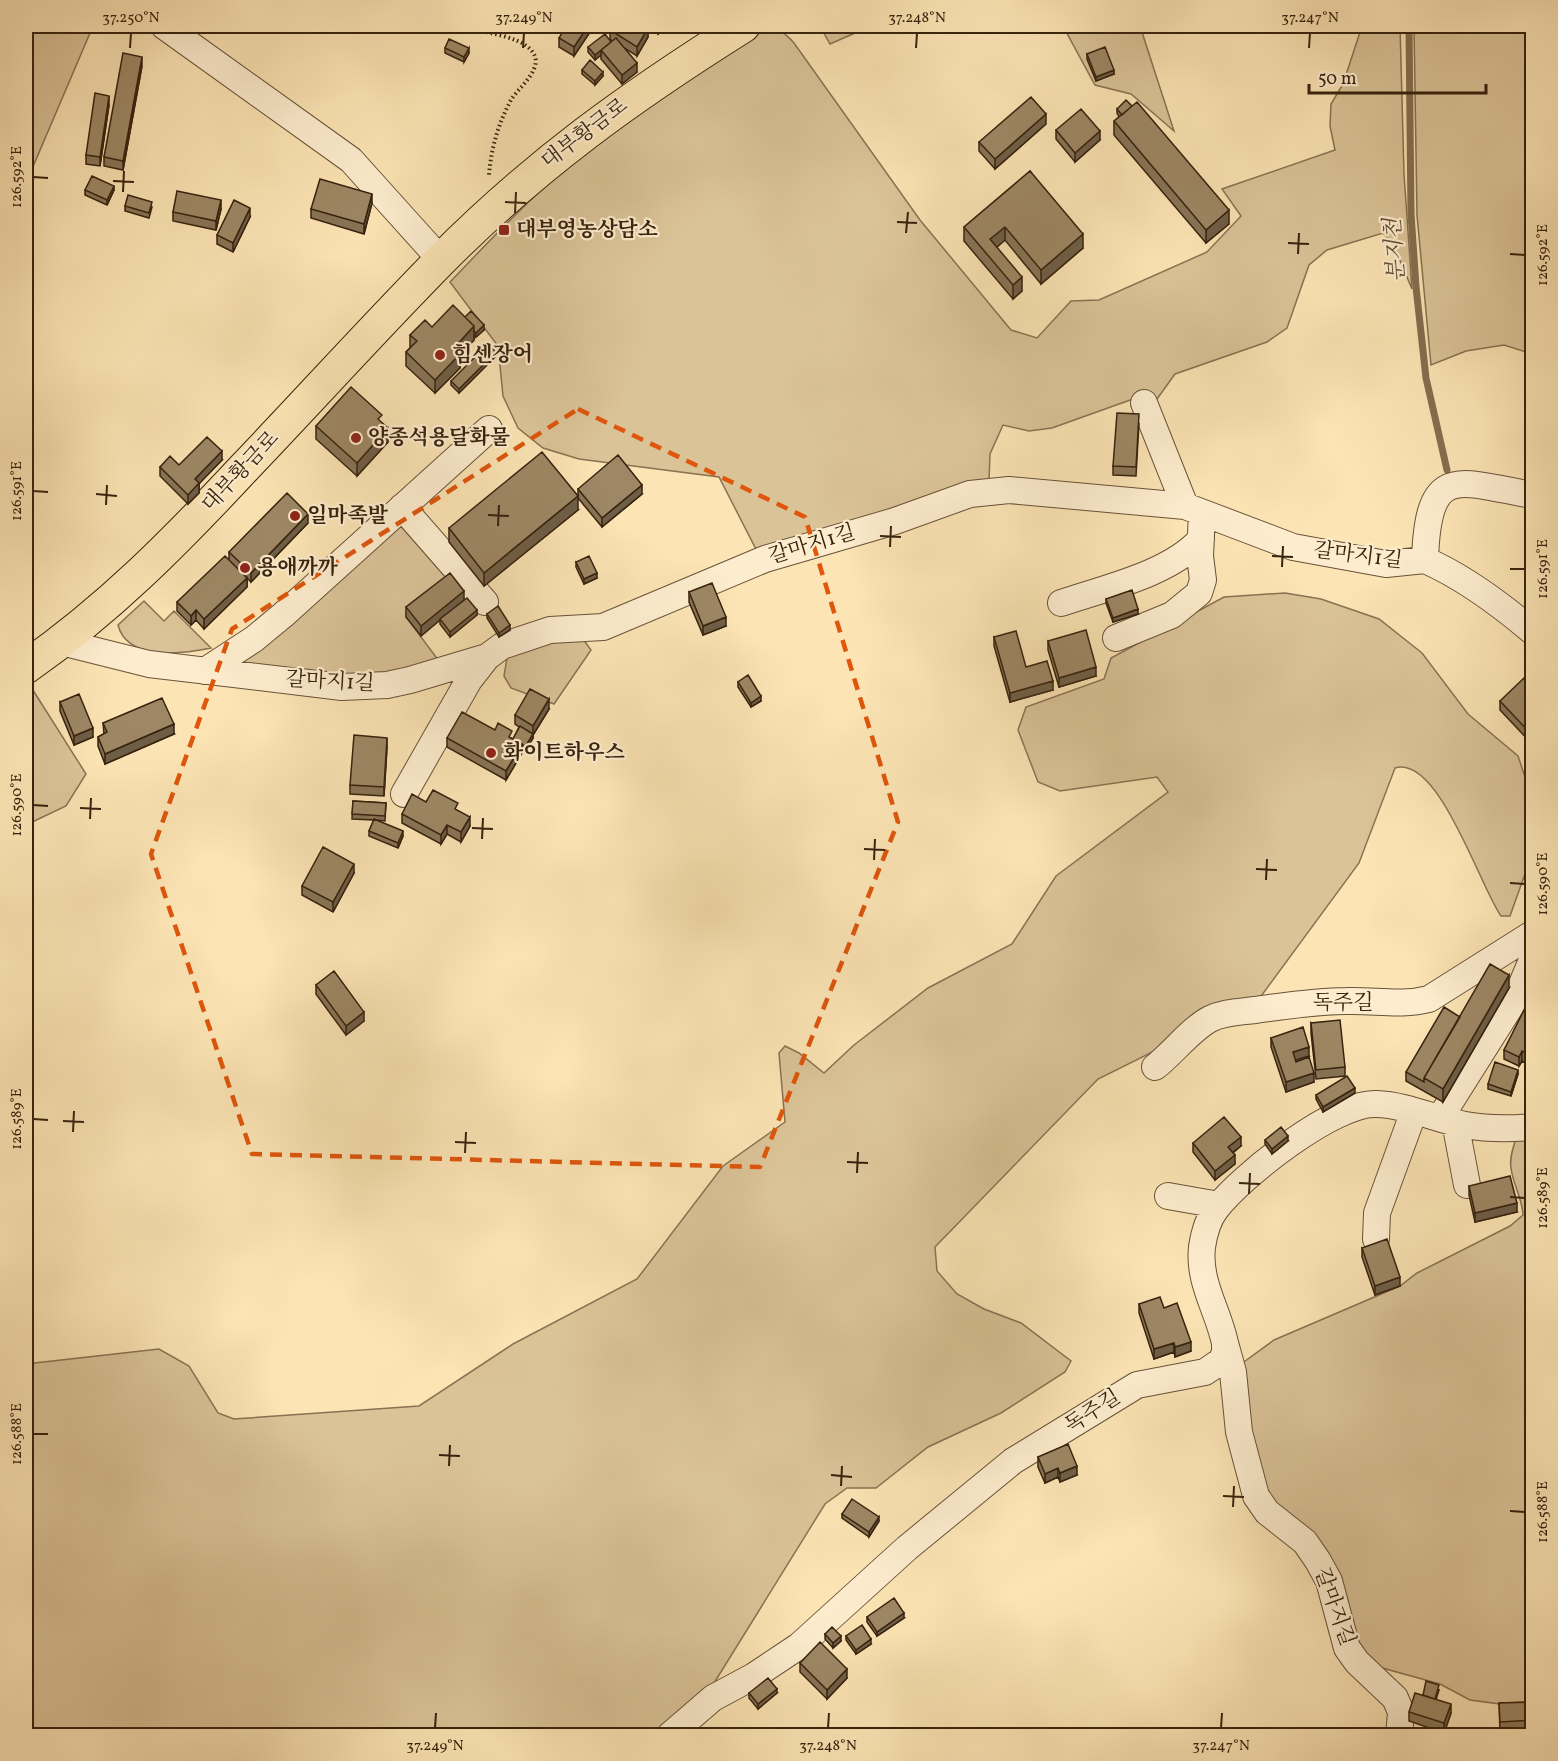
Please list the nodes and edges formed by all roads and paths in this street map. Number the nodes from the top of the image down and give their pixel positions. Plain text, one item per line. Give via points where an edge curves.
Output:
1 (164, 26) edge
2 (743, 26) edge
3 (469, 28) dead end
4 (495, 208) junction
5 (441, 260) junction
6 (1144, 403) dead end
7 (489, 429) dead end
8 (1533, 495) edge
9 (402, 507) junction
10 (1194, 509) junction
11 (1201, 539) junction
12 (1425, 560) junction
13 (485, 603) dead end
14 (1061, 603) dead end
15 (1533, 631) edge
16 (1116, 638) dead end
17 (61, 642) junction
18 (487, 657) junction
19 (26, 667) edge
20 (205, 671) junction
21 (404, 794) dead end
22 (1533, 934) edge
23 (1533, 960) edge
24 (1155, 1067) dead end
25 (1414, 1111) junction
26 (1448, 1120) junction
27 (1533, 1127) edge
28 (1467, 1185) edge
29 (1168, 1196) dead end
30 (1219, 1205) junction
31 (1376, 1239) dead end
32 (1225, 1343) junction
33 (669, 1736) edge
34 (1399, 1736) edge

1 - 5 lane via 351,160
2 - 4 main road, 대부황금로 via 599,121
3 - 4 path via 521,43 536,59 535,68 512,99 500,124 491,155 489,195
4 - 5 main road, 대부황금로
5 - 17 main road, 대부황금로 via 149,568
6 - 10 lane
7 - 9 lane
8 - 12 lane, 갈마지1길 via 1475,483 1452,485 1430,509
9 - 13 lane
9 - 20 lane via 254,639
10 - 11 lane
10 - 12 lane, 갈마지1길 via 1293,547 1386,564
10 - 18 lane, 갈마지1길 via 1009,490 970,494 895,521 765,559 603,627 550,630 502,646
11 - 14 lane via 1192,550 1162,567
11 - 16 lane via 1203,580 1199,593 1172,615
12 - 15 lane via 1459,578
17 - 19 main road, 대부황금로
17 - 20 lane, 갈마지1길 via 122,659
18 - 20 lane, 갈마지1길 via 429,676 363,687
18 - 21 lane, 갈마지1길 via 469,680
22 - 24 lane, 독주길 via 1429,999 1409,1004 1302,1004 1222,1014 1192,1032
23 - 26 lane
25 - 26 lane
25 - 30 lane via 1367,1104 1345,1111 1270,1158
25 - 31 lane via 1377,1213
26 - 27 lane via 1488,1128
26 - 28 lane
29 - 30 lane
30 - 32 lane via 1206,1227 1202,1262
32 - 33 lane, 독주길 via 1226,1353 1221,1361 1205,1372 1137,1385 1013,1461 799,1646 713,1698
32 - 34 lane, 갈마지길 via 1233,1372 1239,1432 1256,1497 1267,1512 1305,1542 1329,1581 1347,1648 1395,1698 1401,1712

